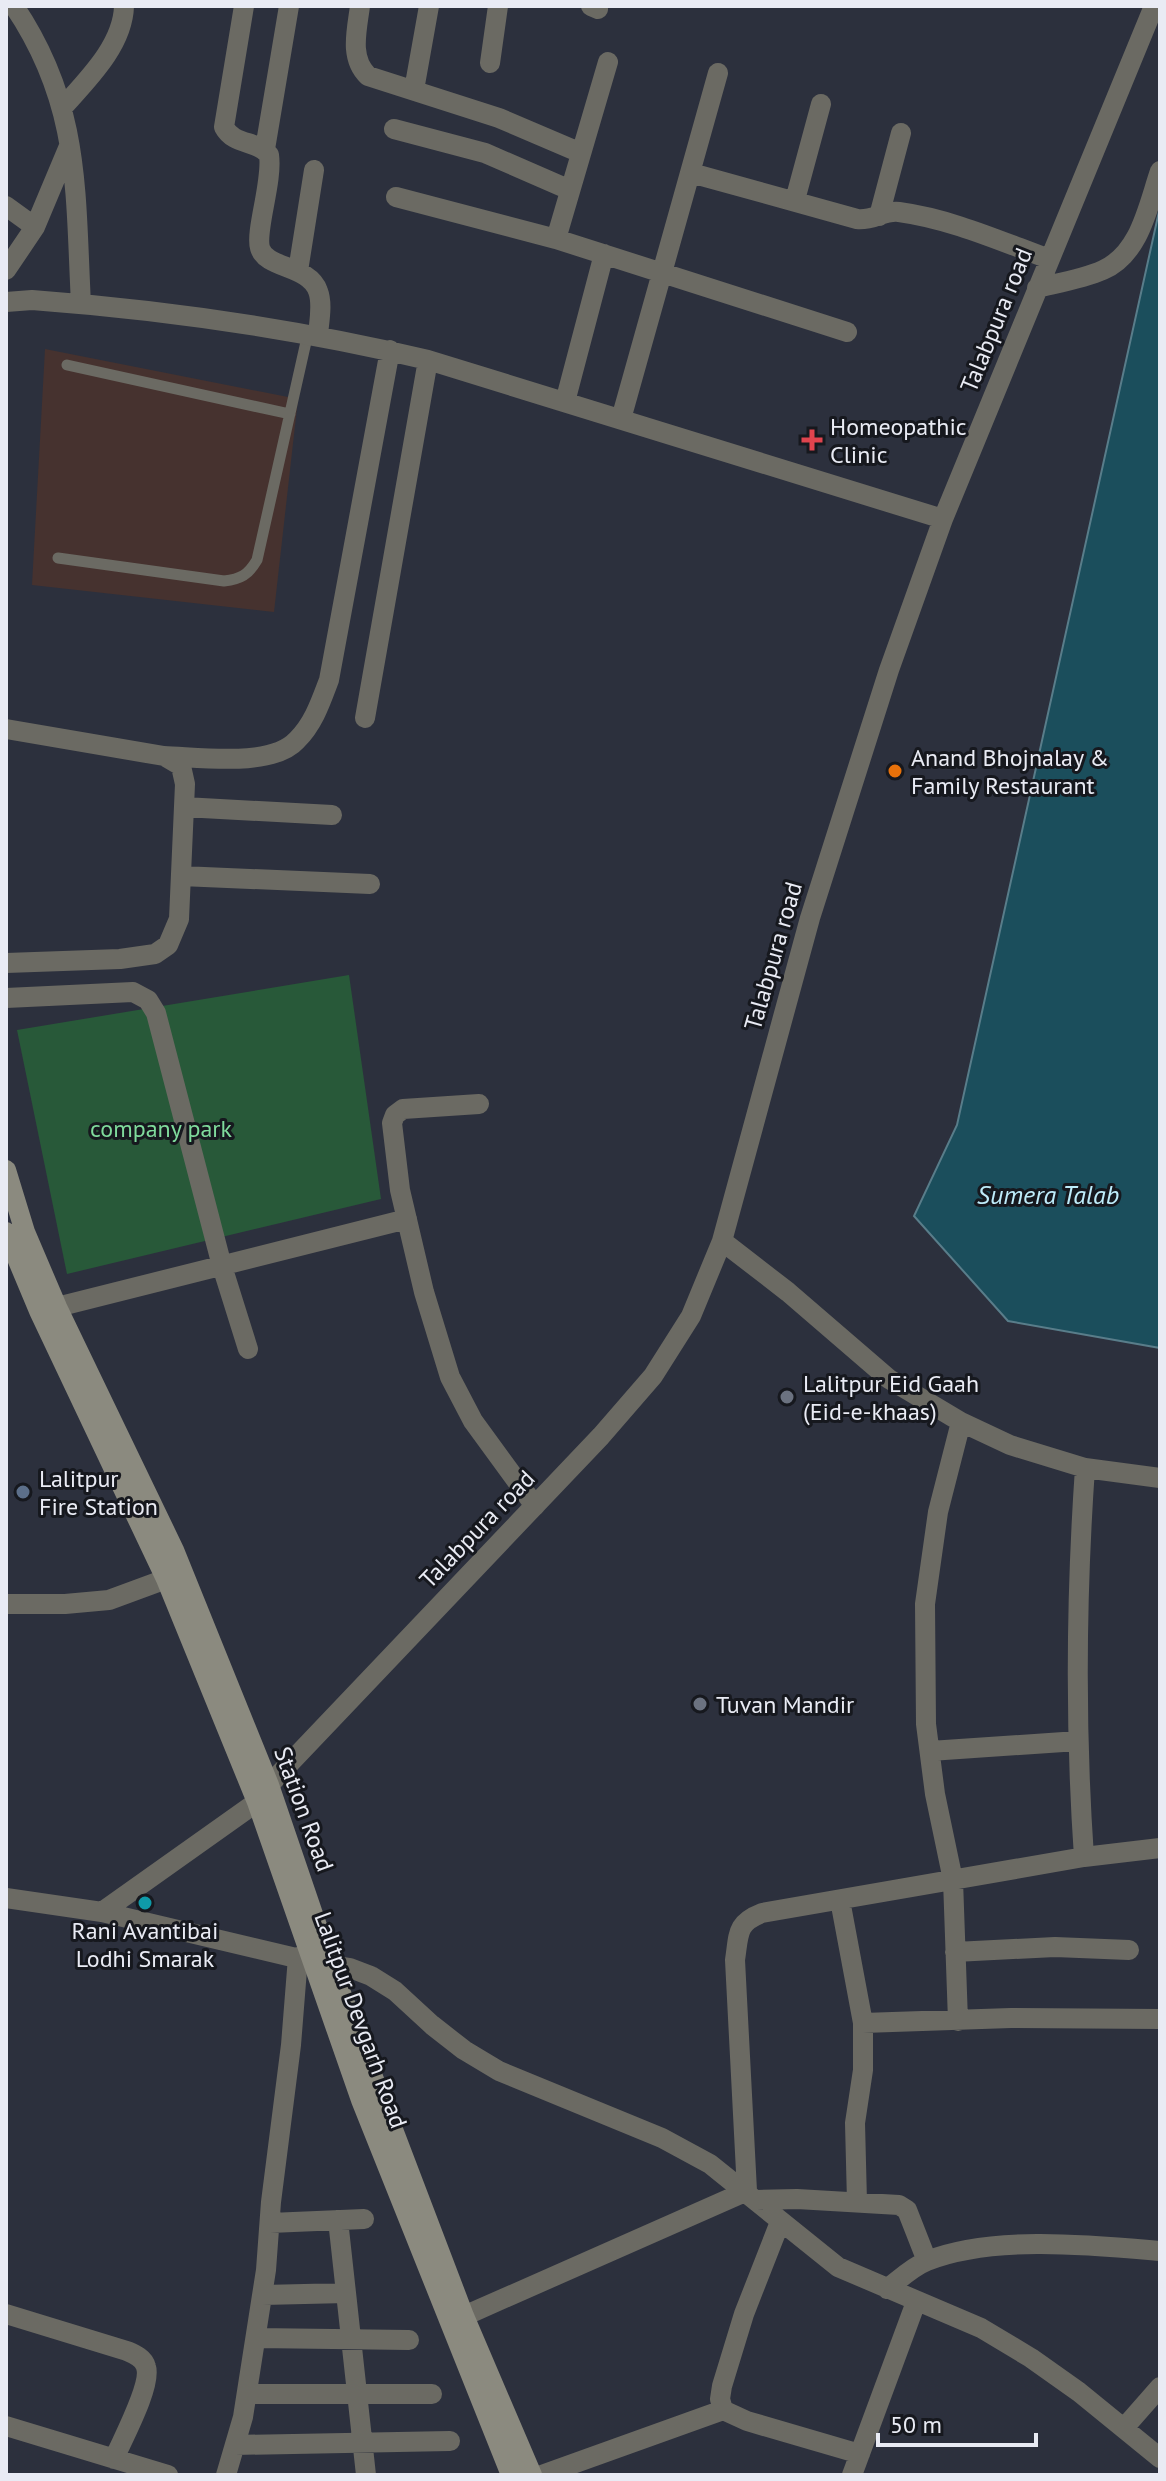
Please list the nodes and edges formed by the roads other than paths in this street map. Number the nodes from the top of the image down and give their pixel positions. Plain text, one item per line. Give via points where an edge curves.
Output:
1 (14, 6) edge
2 (124, 6) edge
3 (244, 6) edge
4 (289, 6) edge
5 (360, 6) edge
6 (429, 6) edge
7 (498, 6) edge
8 (1154, 6) edge
9 (608, 62) dead end
10 (490, 63) dead end
11 (718, 73) dead end
12 (414, 90) junction
13 (821, 104) dead end
14 (63, 107) junction
15 (394, 129) dead end
16 (901, 133) dead end
17 (70, 143) junction
18 (265, 149) junction
19 (581, 153) junction
20 (314, 170) dead end
21 (1160, 171) edge
22 (691, 173) junction
23 (570, 190) junction
24 (396, 197) dead end
25 (795, 200) junction
26 (6, 206) edge
27 (879, 216) junction
28 (35, 227) junction
29 (556, 239) junction
30 (604, 254) junction
31 (1049, 259) junction
32 (6, 270) edge
33 (298, 271) junction
34 (664, 272) junction
35 (1037, 288) junction
36 (6, 302) edge
37 (81, 304) junction
38 (847, 332) dead end
39 (313, 334) junction
40 (390, 350) junction
41 (428, 360) junction
42 (67, 365) dead end
43 (565, 402) junction
44 (290, 414) junction
45 (621, 419) junction
46 (943, 519) junction
47 (58, 558) dead end
48 (365, 718) dead end
49 (6, 729) edge
50 (164, 756) junction
51 (184, 807) junction
52 (332, 815) dead end
53 (181, 876) junction
54 (370, 884) dead end
55 (6, 963) edge
56 (6, 998) edge
57 (479, 1104) dead end
58 (6, 1170) edge
59 (407, 1219) junction
60 (6, 1232) edge
61 (722, 1241) junction
62 (222, 1266) junction
63 (57, 1307) junction
64 (248, 1349) dead end
65 (961, 1422) junction
66 (1085, 1468) junction
67 (1160, 1478) edge
68 (535, 1506) junction
69 (166, 1579) junction
70 (6, 1604) edge
71 (1078, 1741) junction
72 (930, 1751) junction
73 (269, 1785) junction
74 (257, 1802) junction
75 (1160, 1848) edge
76 (1084, 1857) junction
77 (953, 1880) junction
78 (6, 1898) edge
79 (840, 1900) junction
80 (102, 1912) junction
81 (1129, 1950) dead end
82 (955, 1952) junction
83 (313, 1961) junction
84 (1160, 2019) edge
85 (958, 2021) junction
86 (863, 2023) junction
87 (752, 2196) junction
88 (857, 2202) junction
89 (364, 2219) dead end
90 (338, 2220) junction
91 (780, 2222) junction
92 (270, 2223) junction
93 (1160, 2251) edge
94 (927, 2261) junction
95 (887, 2289) junction
96 (346, 2293) junction
97 (263, 2295) junction
98 (916, 2302) junction
99 (6, 2314) edge
100 (464, 2316) junction
101 (257, 2338) junction
102 (351, 2339) junction
103 (409, 2340) dead end
104 (1160, 2387) edge
105 (248, 2394) junction
106 (357, 2394) junction
107 (432, 2394) dead end
108 (723, 2410) junction
109 (6, 2426) edge
110 (1124, 2428) junction
111 (450, 2441) dead end
112 (362, 2443) junction
113 (235, 2445) junction
114 (860, 2454) junction
115 (1160, 2458) edge
116 (114, 2459) junction
117 (168, 2475) edge
118 (226, 2475) edge
119 (366, 2475) edge
120 (511, 2475) edge
121 (532, 2475) edge
122 (542, 2475) edge
123 (852, 2475) edge

1 - 14 street
2 - 14 street via 114,43
3 - 18 street via 224,127 234,138
4 - 18 street
5 - 12 street via 360,69
6 - 12 street
7 - 10 street
8 - 31 street, Talabpura road
9 - 19 street
11 - 22 street
12 - 19 street
13 - 25 street
14 - 17 street
15 - 23 street via 485,153
16 - 27 street
17 - 28 street
17 - 37 street
18 - 33 street via 270,162 260,251
19 - 23 street
20 - 33 street
21 - 35 street via 1139,234 1117,262
22 - 25 street
22 - 34 street
23 - 29 street
24 - 29 street
25 - 27 street via 857,219
26 - 28 street
27 - 31 street via 900,212 948,223
28 - 32 street
29 - 30 street
30 - 34 street
30 - 43 street
31 - 35 street, Talabpura road
33 - 39 street via 318,292
34 - 38 street
34 - 45 street
35 - 46 street, Talabpura road
36 - 37 street
37 - 39 street
39 - 40 street
39 - 44 lane
40 - 41 street
40 - 50 street via 329,680 313,719 295,743 275,754
41 - 43 street
41 - 48 street
42 - 44 lane
43 - 45 street
44 - 47 lane via 257,560 249,573 224,581
45 - 46 street
46 - 61 street, Talabpura road via 810,918
49 - 50 street
50 - 51 street via 181,766
51 - 52 street
51 - 53 street
53 - 54 street
53 - 55 street via 179,919 168,945 155,954
56 - 62 street via 133,992 148,1000 156,1013
57 - 59 street via 416,1107 395,1115 392,1134
58 - 63 main road, Station Road
59 - 62 street
59 - 68 street via 450,1377 473,1421
60 - 69 main road, Lalitpur Devgarh Road
61 - 65 street via 889,1379
61 - 68 street, Talabpura road via 691,1316 653,1376
62 - 63 street
62 - 64 street
63 - 73 main road, Station Road via 174,1550
65 - 66 street via 1010,1445
65 - 72 street via 938,1512 925,1604
66 - 67 street
66 - 71 street via 1078,1567
68 - 73 street, Talabpura road
69 - 70 street via 109,1600
69 - 74 main road, Lalitpur Devgarh Road
71 - 72 street
71 - 76 street
72 - 77 street
73 - 74 street, Talabpura road
73 - 83 main road, Station Road
74 - 80 street, Talabpura road
74 - 83 main road, Lalitpur Devgarh Road
75 - 76 street
76 - 77 street
77 - 79 street
77 - 82 street
78 - 80 street
79 - 86 street
79 - 87 street via 762,1913 740,1928 735,1960
80 - 83 street
81 - 82 street
82 - 85 street
83 - 87 street via 371,1976 499,2071 662,2138 710,2164
83 - 92 street via 291,2045
83 - 100 main road, Station Road
83 - 120 main road, Lalitpur Devgarh Road via 361,2100
84 - 85 street
85 - 86 street
86 - 88 street via 855,2123
87 - 88 street
87 - 91 street
87 - 100 street
88 - 94 street via 907,2210
89 - 90 street
90 - 92 street
90 - 96 street
91 - 95 street via 838,2267
91 - 108 street via 722,2386
92 - 97 street
93 - 94 street via 1092,2245 972,2247
94 - 95 street
95 - 98 street
96 - 97 street
96 - 102 street
97 - 101 street
98 - 110 street via 981,2328 1018,2350
98 - 114 street
99 - 116 street via 143,2360 146,2382
100 - 121 main road, Station Road
101 - 102 street
101 - 105 street
102 - 103 street
102 - 106 street
104 - 110 street
105 - 106 street
105 - 113 street
106 - 107 street
106 - 112 street
108 - 114 street
108 - 122 street
109 - 116 street
110 - 115 street
111 - 112 street
112 - 113 street
112 - 119 street
113 - 118 street
114 - 123 street
116 - 117 street

